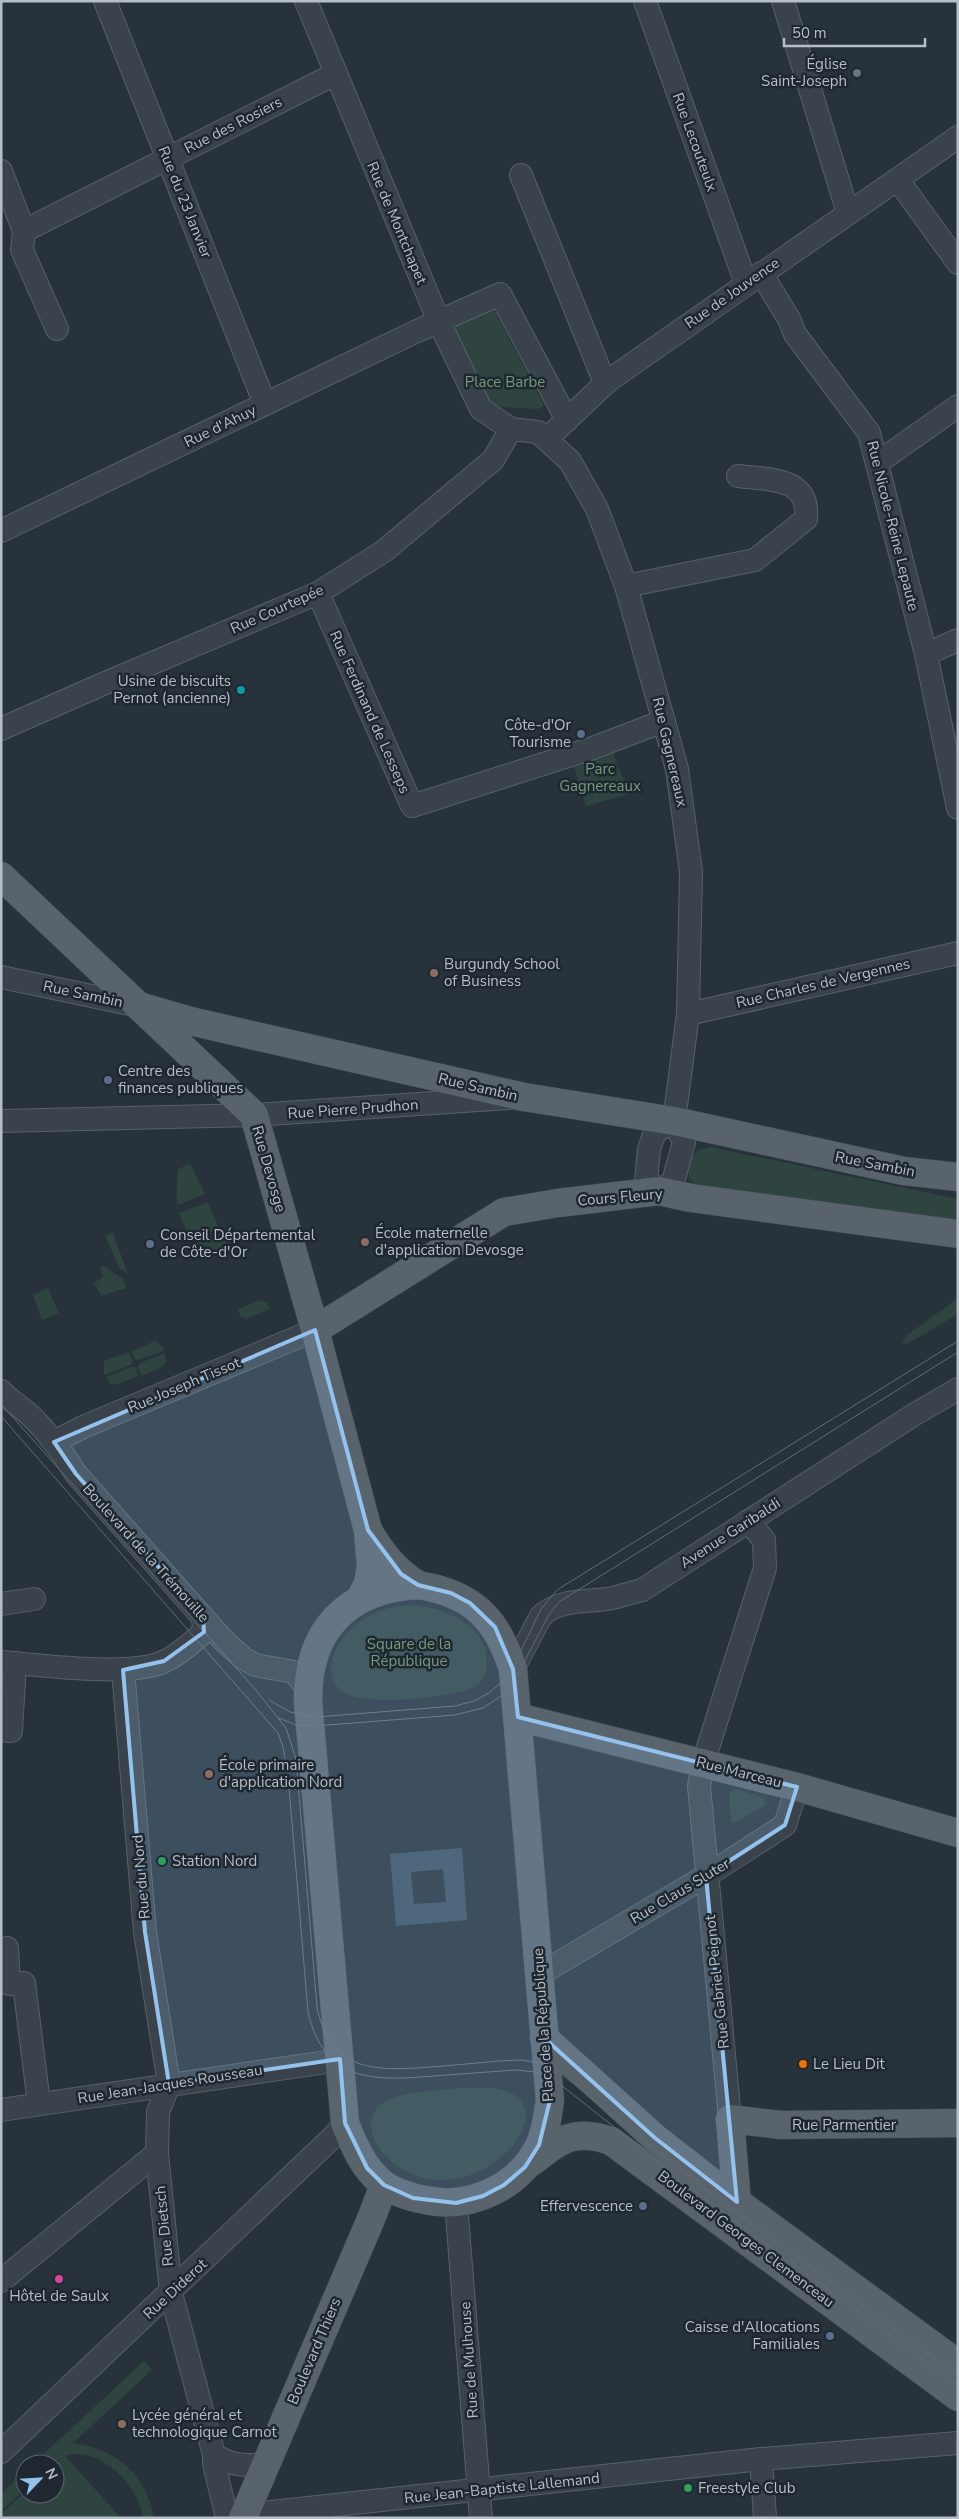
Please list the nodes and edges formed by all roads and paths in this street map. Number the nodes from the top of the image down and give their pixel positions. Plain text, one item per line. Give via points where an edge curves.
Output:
1 (105, 1) edge
2 (306, 1) edge
3 (645, 1) edge
4 (783, 1) edge
5 (335, 74) junction
6 (958, 137) edge
7 (168, 158) junction
8 (1, 171) edge
9 (521, 175) dead end
10 (898, 180) junction
11 (848, 213) junction
12 (24, 231) junction
13 (958, 262) edge
14 (755, 277) junction
15 (439, 322) junction
16 (57, 329) dead end
17 (605, 383) junction
18 (265, 404) junction
19 (958, 406) edge
20 (567, 420) junction
21 (511, 429) junction
22 (546, 438) junction
23 (877, 463) junction
24 (738, 476) dead end
25 (1, 531) edge
26 (626, 586) junction
27 (318, 593) junction
28 (958, 640) edge
29 (926, 654) junction
30 (664, 721) junction
31 (1, 729) edge
32 (958, 808) edge
33 (1, 876) edge
34 (958, 953) edge
35 (1, 977) edge
36 (139, 1006) junction
37 (688, 1014) junction
38 (524, 1097) junction
39 (254, 1115) junction
40 (1, 1121) edge
41 (674, 1121) junction
42 (958, 1177) edge
43 (659, 1191) junction
44 (958, 1234) edge
45 (315, 1330) junction
46 (958, 1389) edge
47 (1, 1391) edge
48 (54, 1442) junction
49 (748, 1521) junction
50 (368, 1530) junction
51 (418, 1585) junction
52 (34, 1599) dead end
53 (360, 1599) junction
54 (1, 1604) edge
55 (203, 1617) junction
56 (8, 1662) edge
57 (514, 1669) junction
58 (123, 1670) junction
59 (308, 1689) junction
60 (518, 1718) junction
61 (1, 1730) edge
62 (703, 1763) junction
63 (797, 1787) junction
64 (958, 1833) edge
65 (706, 1876) junction
66 (6, 1948) dead end
67 (540, 1974) junction
68 (544, 2038) junction
69 (340, 2060) junction
70 (169, 2084) junction
71 (39, 2104) junction
72 (1, 2110) edge
73 (730, 2119) junction
74 (345, 2123) junction
75 (958, 2123) edge
76 (156, 2153) junction
77 (525, 2167) junction
78 (384, 2185) junction
79 (737, 2202) junction
80 (456, 2203) junction
81 (1, 2281) edge
82 (171, 2293) junction
83 (958, 2364) edge
84 (958, 2397) edge
85 (958, 2443) edge
86 (1, 2452) edge
87 (214, 2455) junction
88 (761, 2459) junction
89 (265, 2464) junction
90 (479, 2491) junction
91 (238, 2517) edge
92 (481, 2518) edge
93 (765, 2518) edge

1 - 7 street, Rue du 23 Janvier
2 - 5 street, Rue de Montchapet
3 - 14 street, Rue Lecouteulx via 743,275
4 - 11 street
5 - 7 street, Rue des Rosiers
5 - 15 street, Rue de Montchapet
6 - 10 street, Rue de Jouvence
7 - 12 street, Rue des Rosiers
7 - 18 street, Rue du 23 Janvier
8 - 12 street
9 - 17 street
10 - 11 street, Rue de Jouvence
10 - 13 street
11 - 14 street, Rue de Jouvence
12 - 16 street via 22,250
14 - 17 street, Rue de Jouvence
14 - 23 street, Rue Nicole-Reine Lepaute via 869,434
15 - 18 street, Rue d'Ahuy
15 - 20 street via 500,294
15 - 21 street, Rue de Montchapet via 481,409
17 - 20 street, Rue de Jouvence
18 - 25 street, Rue d'Ahuy
19 - 23 street
20 - 22 street, Rue de Jouvence
21 - 22 street via 538,432
21 - 27 street, Rue Courtepée via 493,460 384,551
22 - 26 street, Rue Gagnereaux via 570,461 597,509
23 - 29 street, Rue Nicole-Reine Lepaute
24 - 26 street via 788,482 801,494 807,507 806,520 755,560
26 - 30 street, Rue Gagnereaux
27 - 30 street, Rue Ferdinand de Lesseps via 412,806 590,749
27 - 31 street, Rue Courtepée
28 - 29 street
29 - 32 street, Rue Nicole-Reine Lepaute
30 - 37 street, Rue Gagnereaux via 677,769 691,872
33 - 36 main road, Rue Devosge
34 - 37 street, Rue Charles de Vergennes
35 - 36 street, Rue Sambin
36 - 38 main road, Rue Sambin via 228,1030
36 - 39 main road, Rue Devosge
37 - 41 street, Rue Gagnereaux
38 - 39 street, Rue Pierre Prudhon
38 - 41 main road, Rue Sambin
39 - 40 street, Rue Pierre Prudhon
39 - 45 main road, Rue Devosge
41 - 42 main road, Rue Sambin via 904,1171
41 - 43 street via 684,1142 673,1182
41 - 43 street via 655,1132 649,1149 646,1180
43 - 44 main road, Cours Fleury
43 - 45 main road, Cours Fleury via 504,1212
45 - 48 street, Rue Joseph Tissot
45 - 50 main road, Rue Devosge
46 - 49 street, Avenue Garibaldi
47 - 48 street, Boulevard de la Trémouille via 30,1415
48 - 55 street, Boulevard de la Trémouille via 76,1474
49 - 57 street, Avenue Garibaldi via 642,1590 607,1599 558,1604 546,1611
49 - 62 street, Rue Gabriel Peignot via 764,1540 764,1568
50 - 51 main road via 380,1552 401,1574
50 - 53 main road via 371,1567 368,1584
51 - 53 main road, Place de la République via 394,1586
51 - 57 main road, Place de la République via 451,1593 482,1612 495,1627
52 - 54 street
53 - 59 main road, Place de la République via 342,1612 319,1641 311,1663
55 - 58 street via 204,1632 185,1648 157,1664
55 - 59 street, Boulevard de la Trémouille via 243,1658 268,1669 294,1672
56 - 58 street
56 - 61 street via 11,1730
57 - 60 main road, Place de la République
58 - 70 street, Rue du Nord via 145,1932
59 - 69 main road, Place de la République
60 - 62 main road, Rue Marceau
60 - 67 main road, Place de la République
62 - 63 main road, Rue Marceau
62 - 65 street, Rue Gabriel Peignot via 699,1786
63 - 64 main road, Rue Marceau
63 - 65 street, Rue Claus Sluter via 785,1826
65 - 67 street, Rue Claus Sluter
65 - 73 street, Rue Gabriel Peignot
66 - 71 street via 9,1984 24,1983
67 - 68 main road, Place de la République
68 - 77 main road, Place de la République via 550,2100 547,2122 539,2145
68 - 79 main road, Boulevard Georges Clemenceau via 655,2138
69 - 70 street, Rue Jean-Jacques Rousseau
69 - 74 main road, Place de la République
70 - 71 street, Rue Jean-Jacques Rousseau
70 - 76 street, Rue Dietsch via 158,2112
71 - 72 street, Rue Jean-Jacques Rousseau
73 - 75 main road, Rue Parmentier via 782,2125
73 - 79 main road, Rue Gabriel Peignot
74 - 78 main road, Place de la République via 356,2151
74 - 82 street, Rue Diderot
76 - 81 street
76 - 82 street, Rue Dietsch
77 - 80 main road, Place de la République via 504,2185 483,2196
77 - 84 main road, Boulevard Georges Clemenceau via 559,2140 578,2135 598,2136 611,2141
78 - 80 main road, Place de la République via 413,2198
78 - 89 main road, Boulevard Thiers
79 - 83 main road, Boulevard Georges Clemenceau
80 - 90 street, Rue de Mulhouse
82 - 86 street, Rue Diderot
82 - 87 street, Rue Dietsch
85 - 88 street, Rue Jean-Baptiste Lallemand
87 - 89 street via 242,2466
87 - 91 street, Rue Dietsch via 214,2464
88 - 90 street, Rue Jean-Baptiste Lallemand
88 - 93 street
89 - 91 main road, Boulevard Thiers
90 - 91 street, Rue Jean-Baptiste Lallemand
90 - 92 street, Rue de Mulhouse

